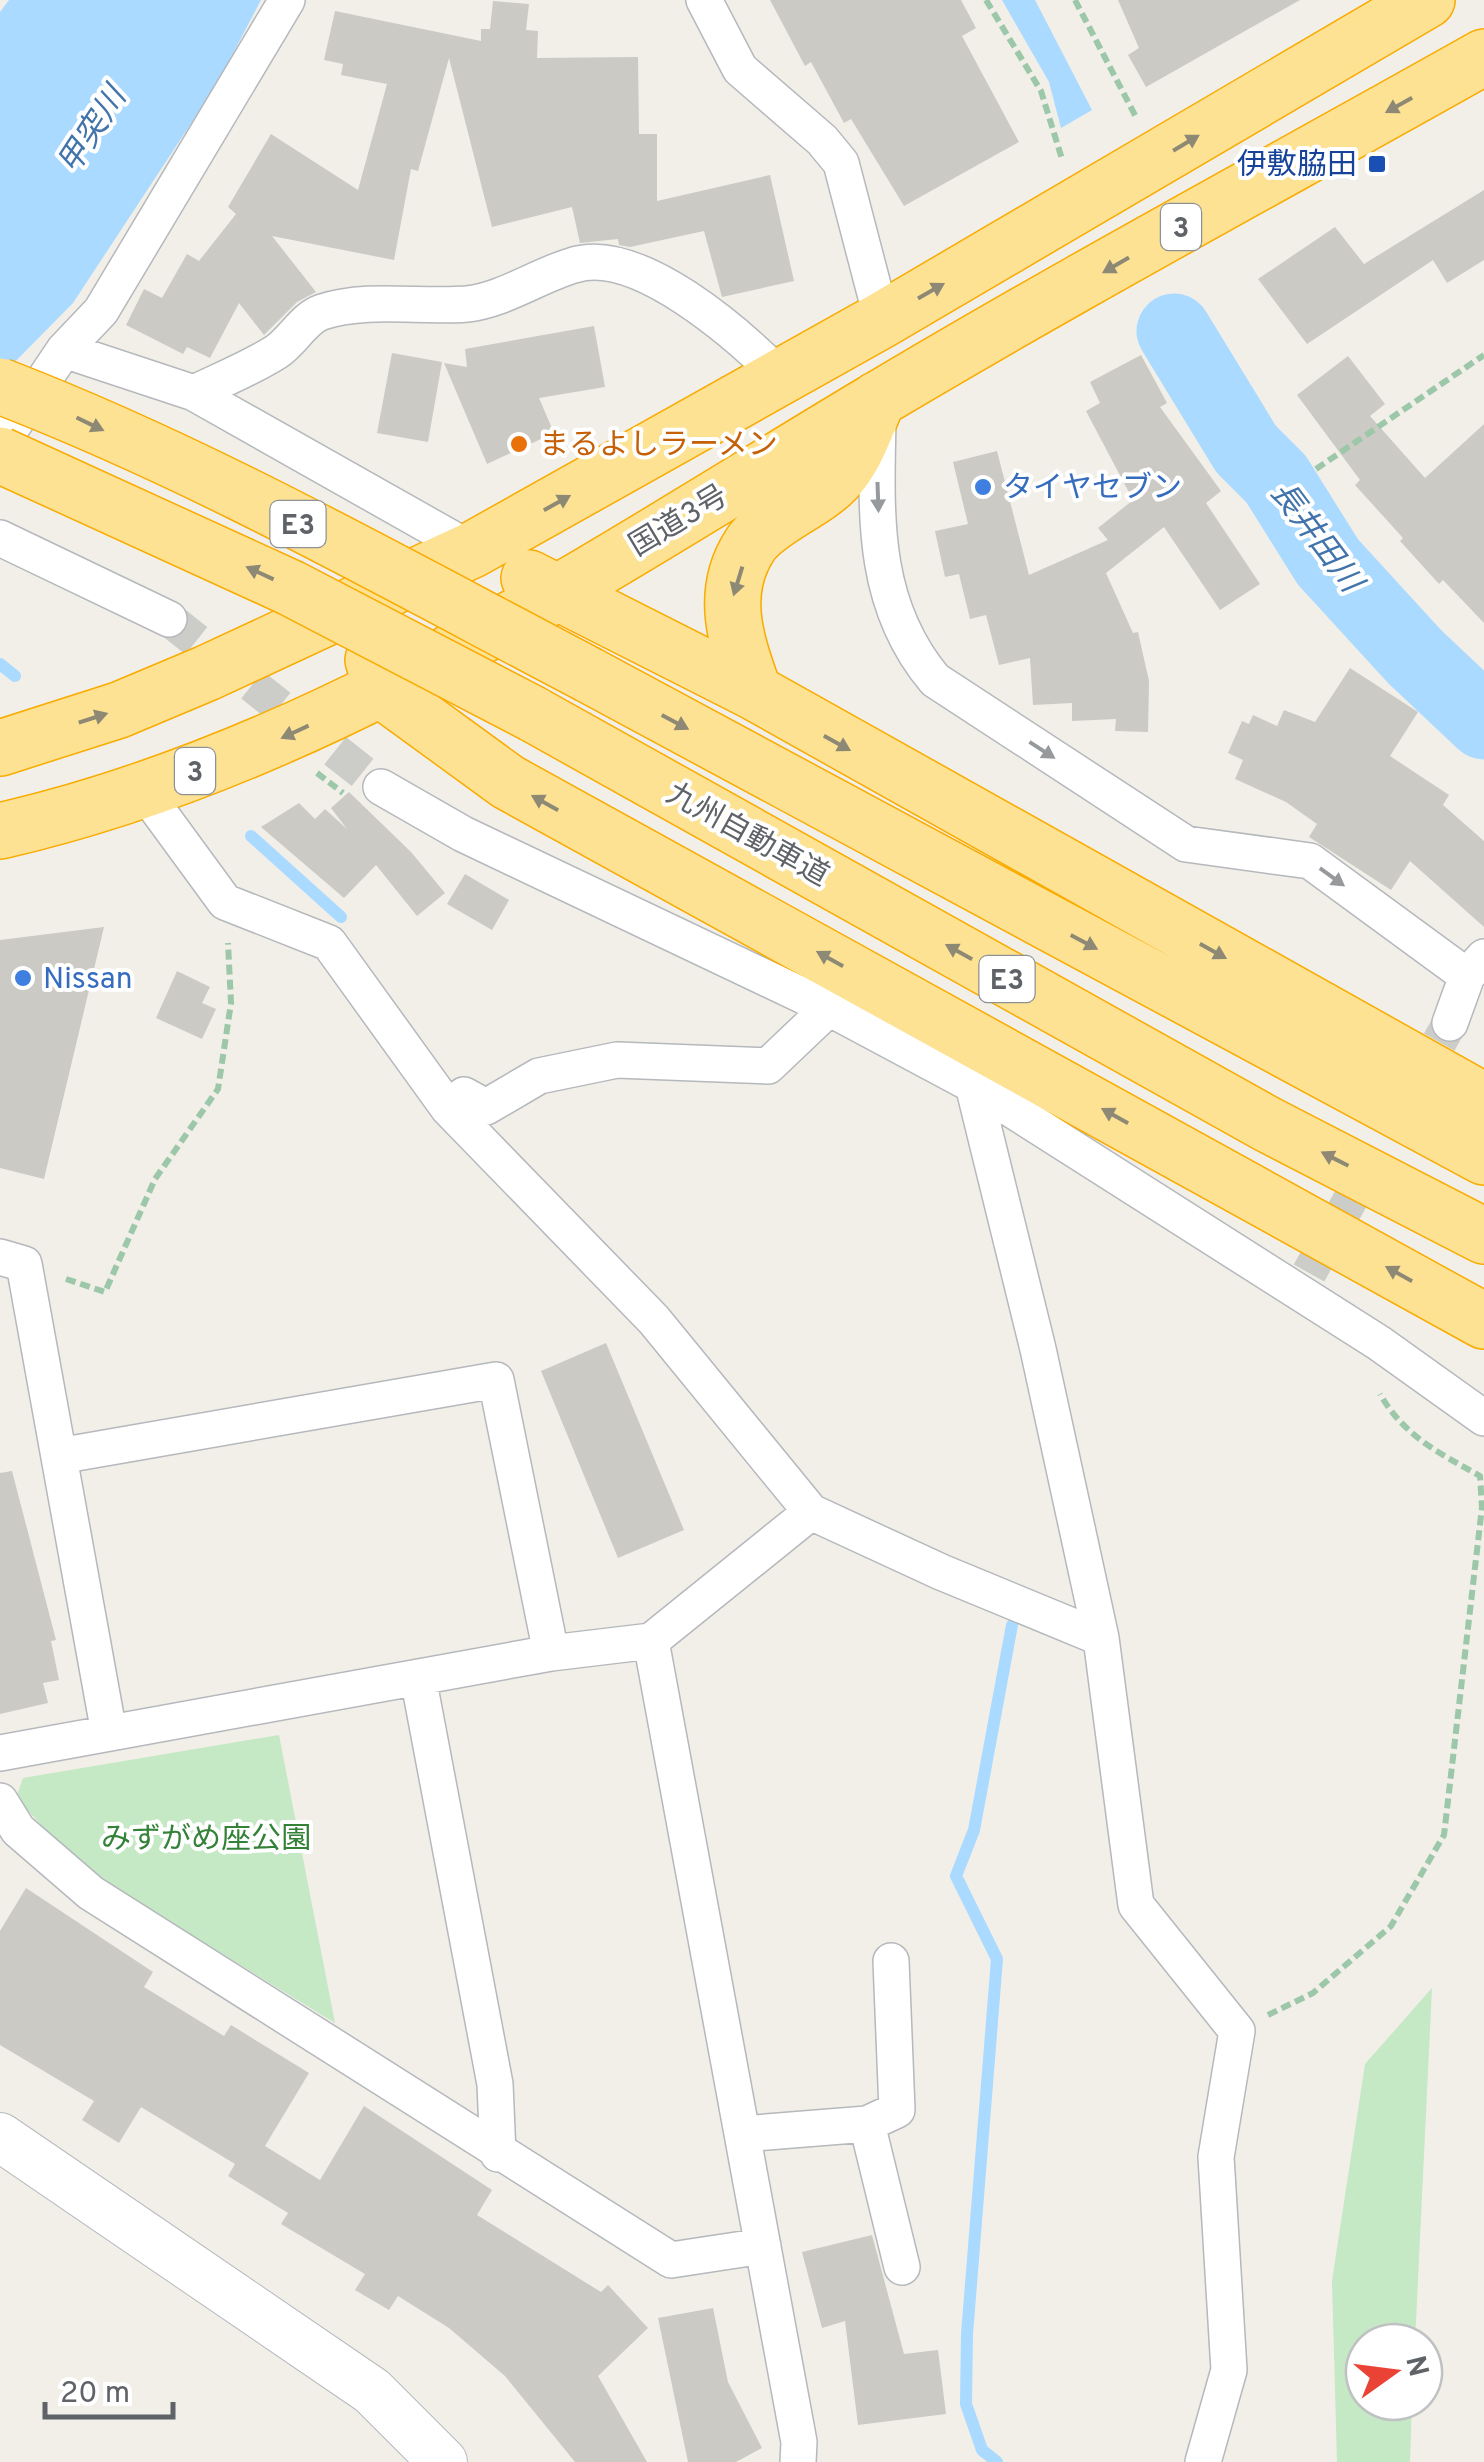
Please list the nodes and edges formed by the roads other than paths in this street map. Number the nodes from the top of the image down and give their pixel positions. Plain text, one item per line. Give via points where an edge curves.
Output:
1 (287, 0) edge
2 (704, 0) edge
3 (1427, 0) edge
4 (1484, 58) edge
5 (882, 320) junction
6 (64, 350) junction
7 (781, 377) junction
8 (0, 386) edge
9 (194, 393) junction
10 (878, 399) junction
11 (0, 445) edge
12 (0, 455) edge
13 (0, 538) edge
14 (472, 550) junction
15 (557, 592) junction
16 (363, 600) junction
17 (169, 620) tunnel mouth
18 (384, 691) junction
19 (754, 692) junction
20 (0, 748) edge
21 (381, 788) tunnel mouth
22 (143, 790) junction
23 (0, 831) edge
24 (1476, 967) edge
25 (829, 1008) junction
26 (1450, 1024) tunnel mouth
27 (973, 1085) junction
28 (1484, 1102) edge
29 (448, 1108) junction
30 (1484, 1157) edge
31 (1484, 1236) edge
32 (12, 1261) edge
33 (1484, 1321) edge
34 (1484, 1418) edge
35 (58, 1456) junction
36 (811, 1512) junction
37 (1101, 1638) junction
38 (651, 1641) junction
39 (551, 1653) junction
40 (418, 1677) junction
41 (110, 1733) junction
42 (0, 1753) edge
43 (0, 1802) edge
44 (891, 1961) dead end
45 (867, 2124) junction
46 (742, 2134) junction
47 (0, 2137) edge
48 (498, 2154) junction
49 (763, 2246) junction
50 (902, 2267) dead end
51 (443, 2462) edge
52 (798, 2462) edge
53 (1203, 2462) edge

1 - 6 street via 101,311
2 - 5 street via 740,69 840,163
5 -> 3 highway, 3
4 -> 10 highway, 国道3号 / 3
5 - 7 highway, 3
6 - 9 street
6 - 11 street
7 - 9 street via 672,290 603,260 468,304 402,302 319,313 278,352
14 -> 7 highway, 3
8 -> 30 highway, E3, bridge via 311,530
9 - 14 street
10 - 15 highway, 国道3号 / 3
10 -> 19 highway via 834,482 750,544 730,607
10 -> 24 street via 881,558 894,617 936,680 1186,844 1310,860
31 -> 12 highway, 九州自動車道 / E3, bridge via 1267,1124 533,714 291,588
13 - 17 street
14 - 15 highway
14 - 16 highway, 3
15 - 18 highway, 国道3号 / 3
15 - 19 highway
16 - 18 highway
20 -> 16 highway, 3 via 118,710
18 -> 22 highway, 国道3号 / 3 via 274,742
33 -> 18 highway via 508,782
19 -> 28 highway
21 - 25 street via 463,834
22 - 23 highway, 国道3号 / 3
22 - 29 street via 225,902 329,943
24 - 26 street
25 - 27 street
25 - 29 street via 768,1066 617,1060 540,1076 486,1107 464,1095
27 - 34 street via 1302,1283
27 - 37 street
29 - 36 street via 654,1320
32 - 35 street
35 - 39 street via 496,1380
35 - 41 street
36 - 37 street
36 - 38 street
37 - 53 street via 1136,1905 1237,2031 1216,2157 1228,2370
38 - 39 street
38 - 46 street
39 - 40 street
40 - 41 street
40 - 48 street via 495,2084
41 - 42 street
43 - 48 street via 18,1830 90,1893
44 - 45 street via 897,2110
45 - 46 street
45 - 50 street
46 - 49 street
47 - 51 street via 372,2391
48 - 49 street via 671,2260
49 - 52 street

